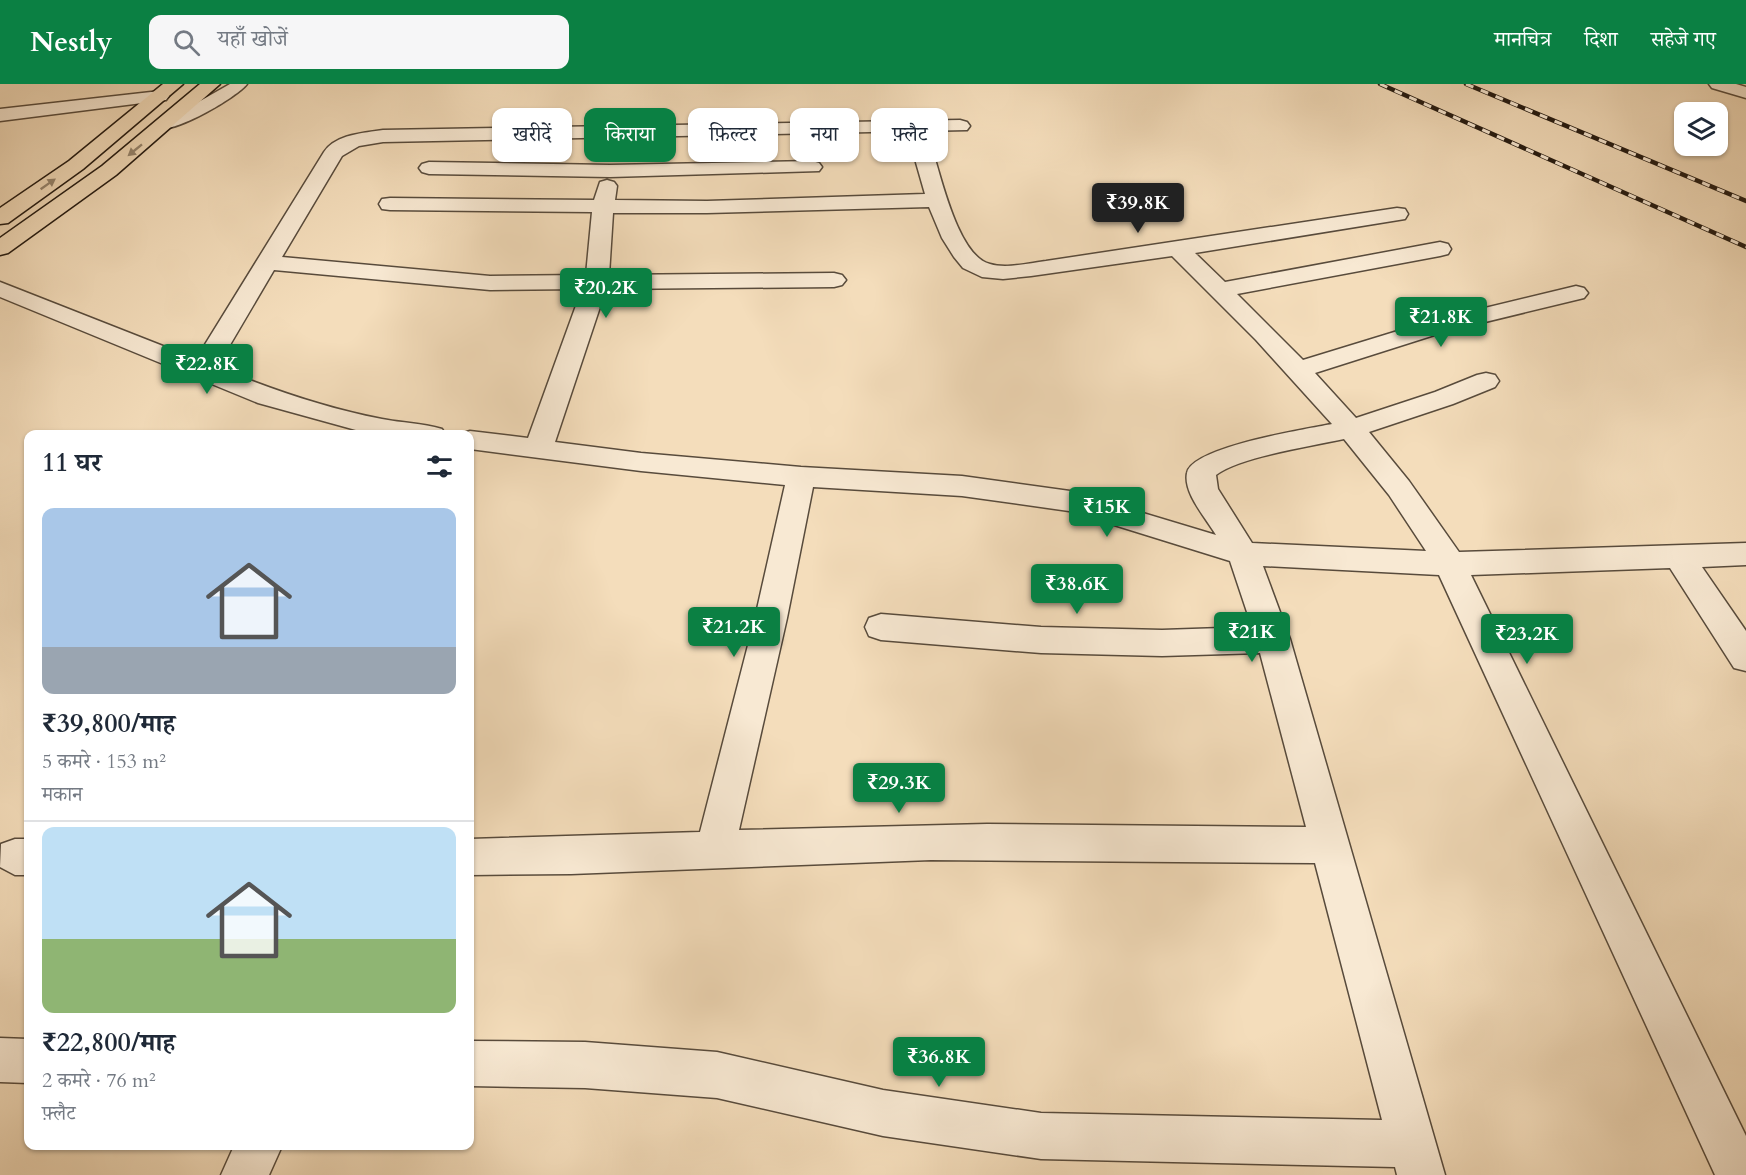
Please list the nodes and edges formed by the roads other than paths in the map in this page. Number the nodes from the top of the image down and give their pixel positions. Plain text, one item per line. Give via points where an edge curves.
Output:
1 (211, 84) edge
2 (240, 84) edge
3 (1718, 84) edge
4 (167, 90) edge
5 (1746, 93) edge
6 (0, 115) edge
7 (166, 125) junction
8 (960, 126) dead end
9 (926, 162) edge
10 (812, 167) dead end
11 (429, 168) dead end
12 (610, 171) junction
13 (936, 200) junction
14 (390, 204) dead end
15 (603, 207) junction
16 (1397, 214) dead end
17 (0, 218) edge
18 (0, 249) edge
19 (1178, 249) junction
20 (1440, 249) dead end
21 (267, 263) junction
22 (834, 280) dead end
23 (597, 281) junction
24 (0, 289) edge
25 (1220, 290) junction
26 (1576, 293) dead end
27 (203, 369) junction
28 (1297, 370) junction
29 (1486, 381) dead end
30 (320, 411) junction
31 (1350, 429) junction
32 (307, 430) edge
33 (396, 430) edge
34 (474, 441) edge
35 (538, 450) junction
36 (801, 477) junction
37 (1244, 554) junction
38 (1746, 554) edge
39 (1678, 556) junction
40 (1450, 564) junction
41 (881, 627) dead end
42 (1273, 639) junction
43 (1746, 658) edge
44 (1328, 845) junction
45 (715, 849) junction
46 (474, 857) edge
47 (0, 1060) edge
48 (24, 1060) edge
49 (474, 1064) edge
50 (256, 1150) edge
51 (1416, 1159) edge
52 (245, 1175) edge
53 (1740, 1175) edge

1 - 7 main road
2 - 7 lane
3 - 5 street
4 - 6 street
17 -> 4 main road via 76,165
7 -> 18 main road via 115,167
8 - 21 street via 395,136 353,141 334,152
9 - 13 street
10 - 12 street
11 - 12 street
12 - 15 street
13 - 15 street
13 - 19 street via 964,258 982,270 1016,270
14 - 15 street
15 - 23 street
16 - 19 street
19 - 25 street
20 - 25 street
21 - 23 street via 490,283
21 - 27 street
22 - 23 street
23 - 35 street
24 - 27 street
25 - 28 street
26 - 28 street via 1436,327
27 - 30 street via 267,397
28 - 31 street
29 - 31 street
30 - 32 street
30 - 33 street
31 - 37 street via 1240,453 1215,461 1202,472 1203,489
31 - 40 street via 1399,489
34 - 35 street
35 - 36 street
36 - 37 street via 962,486 1070,501
36 - 45 street
37 - 40 street
37 - 42 street
38 - 39 street
39 - 40 street
39 - 43 street
40 - 53 street
41 - 42 street via 1041,640 1162,643
42 - 44 street
44 - 45 street via 1065,840
44 - 51 street
45 - 46 street via 562,858
47 - 48 street
49 - 51 street via 585,1065 717,1075 883,1113 1041,1136
50 - 52 street

